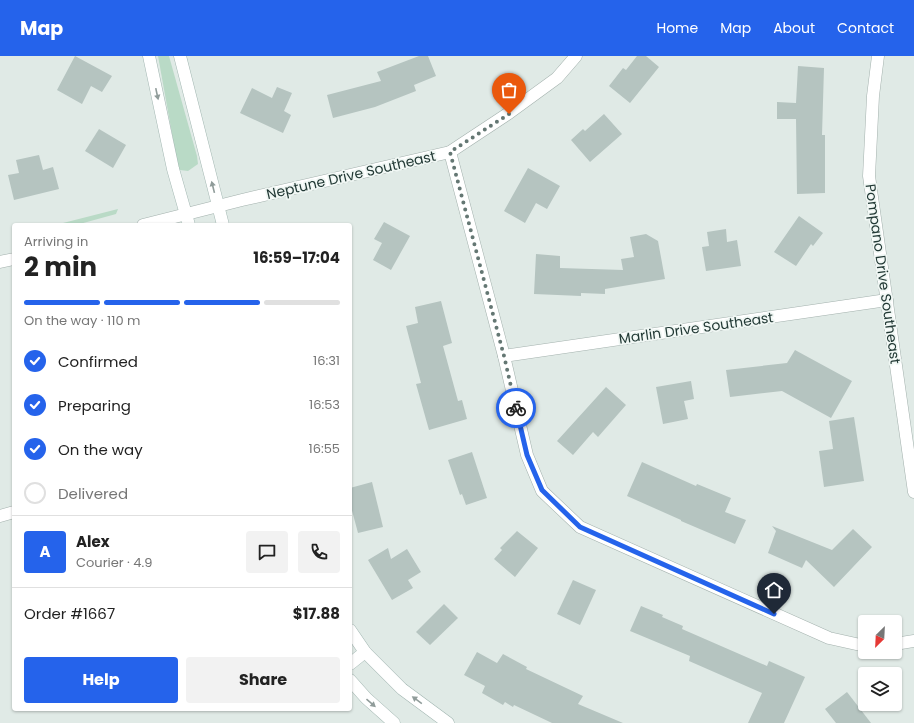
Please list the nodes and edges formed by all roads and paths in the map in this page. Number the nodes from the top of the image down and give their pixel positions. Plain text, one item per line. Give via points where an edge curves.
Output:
1 (149, 56) edge
2 (180, 56) edge
3 (576, 56) edge
4 (878, 56) edge
5 (450, 152) junction
6 (218, 207) junction
7 (188, 219) edge
8 (159, 223) edge
9 (222, 223) edge
10 (12, 259) edge
11 (0, 262) edge
12 (887, 300) junction
13 (504, 356) junction
14 (914, 492) edge
15 (12, 513) edge
16 (0, 516) edge
17 (352, 633) edge
18 (914, 641) edge
19 (902, 643) edge
20 (858, 644) edge
21 (365, 652) junction
22 (352, 662) edge
23 (352, 682) edge
24 (394, 723) edge
25 (448, 723) edge

1 -> 7 street via 173,169
6 -> 2 street
3 - 5 street, Neptune Drive Southeast via 557,78 509,114
4 - 12 street, Pompano Drive Southeast via 869,176
5 - 6 street, Neptune Drive Southeast
5 - 13 street
6 - 7 street, Neptune Drive Southeast
6 - 9 street
7 - 8 street, Neptune Drive Southeast
10 - 11 street
12 - 13 street, Marlin Drive Southeast
12 - 14 street, Pompano Drive Southeast
13 - 20 street via 527,455 542,490 580,527 829,638
15 - 16 street
17 - 21 street
18 - 19 street
21 - 22 street
25 -> 21 street via 402,689
23 -> 24 street

